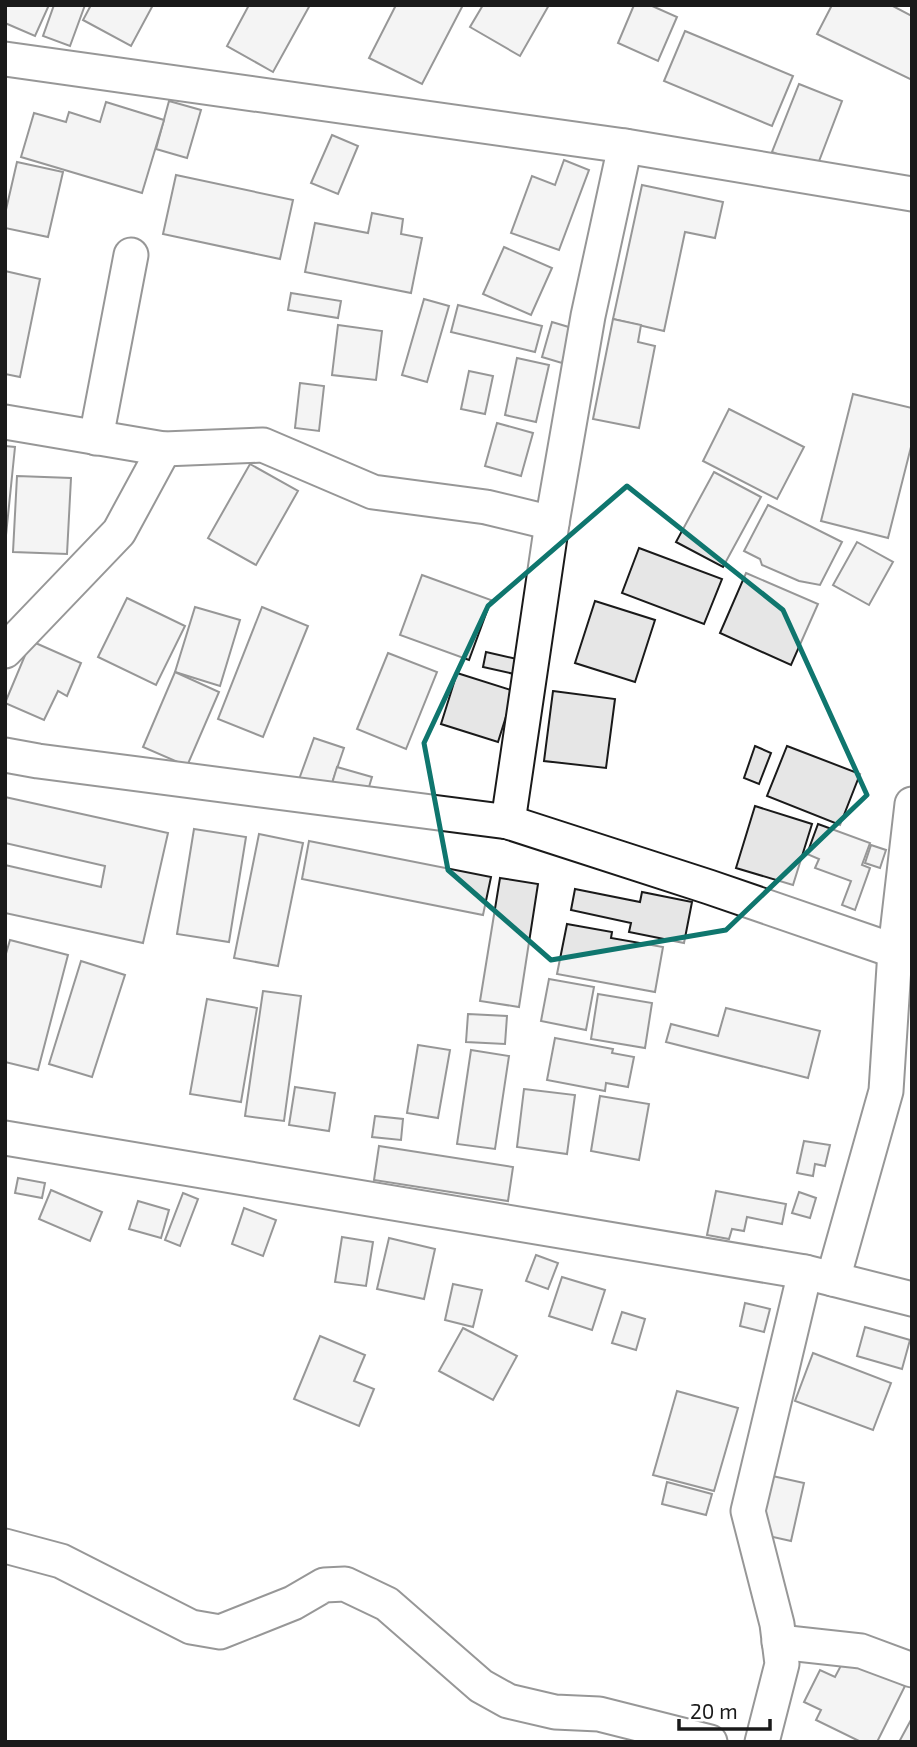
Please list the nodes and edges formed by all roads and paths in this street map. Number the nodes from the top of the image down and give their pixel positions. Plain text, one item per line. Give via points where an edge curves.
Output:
1 (5, 59) edge
2 (625, 146) junction
3 (912, 194) edge
4 (131, 255) dead end
5 (5, 422) edge
6 (96, 438) junction
7 (164, 449) junction
8 (552, 523) junction
9 (5, 652) edge
10 (5, 755) edge
11 (912, 804) edge
12 (508, 822) junction
13 (895, 951) junction
14 (899, 1092) edge
15 (5, 1138) edge
16 (819, 1276) junction
17 (912, 1299) edge
18 (5, 1546) edge
19 (779, 1642) junction
20 (912, 1670) edge
21 (710, 1742) edge
22 (762, 1742) edge

1 - 2 street
2 - 3 street
2 - 8 street
4 - 6 street
5 - 6 street
6 - 7 street
7 - 8 street via 263,445 373,492 486,507
7 - 9 street via 119,532
8 - 12 street
10 - 12 street
11 - 13 street
12 - 13 street
13 - 14 street
14 - 16 street
15 - 16 street
16 - 17 street
16 - 19 street via 748,1511
18 - 21 street via 61,1561 191,1627 220,1632 293,1603 324,1585 345,1584 387,1604 481,1686 508,1701 555,1712 599,1714
19 - 20 street via 861,1651
19 - 22 street via 782,1664

